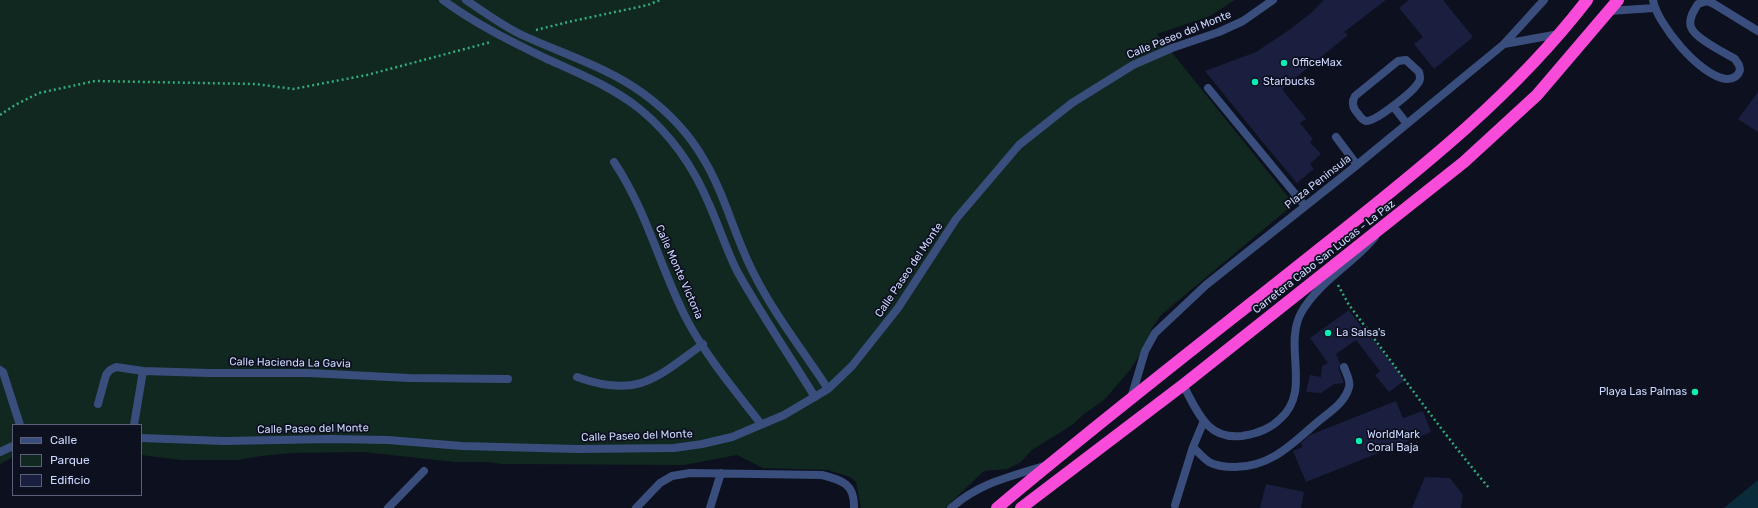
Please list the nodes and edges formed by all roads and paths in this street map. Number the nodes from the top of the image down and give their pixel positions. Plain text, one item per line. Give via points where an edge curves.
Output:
1 (443, 0) edge
2 (466, 0) edge
3 (660, 0) edge
4 (1273, 0) edge
5 (1544, 0) edge
6 (1588, 0) edge
7 (1618, 0) edge
8 (1653, 4) edge
9 (1609, 11) junction
10 (1758, 31) edge
11 (521, 34) junction
12 (1560, 34) junction
13 (505, 38) junction
14 (1504, 44) junction
15 (1208, 88) dead end
16 (1393, 106) junction
17 (0, 115) edge
18 (1407, 124) junction
19 (1336, 137) dead end
20 (614, 162) dead end
21 (1357, 165) junction
22 (722, 197) junction
23 (709, 204) junction
24 (1305, 206) junction
25 (1385, 226) junction
26 (1333, 277) junction
27 (703, 344) junction
28 (1344, 367) dead end
29 (0, 370) edge
30 (143, 371) junction
31 (577, 377) dead end
32 (508, 379) dead end
33 (1183, 385) junction
34 (828, 389) junction
35 (1132, 395) junction
36 (815, 397) junction
37 (98, 404) dead end
38 (1203, 423) junction
39 (20, 424) edge
40 (134, 424) edge
41 (761, 424) junction
42 (142, 438) edge
43 (12, 446) edge
44 (1193, 447) junction
45 (0, 452) edge
46 (1050, 464) junction
47 (424, 472) dead end
48 (722, 473) junction
49 (1489, 488) dead end
50 (1175, 505) dead end
51 (388, 508) edge
52 (636, 508) edge
53 (710, 508) edge
54 (854, 508) edge
55 (951, 508) edge
56 (997, 508) edge
57 (1021, 508) edge

1 - 13 street
2 - 11 street
3 - 11 path via 648,5
4 - 34 street, Calle Paseo del Monte via 1243,21 1133,65 1072,103 1019,145 956,219 898,308 852,366
5 - 14 street
6 - 12 highway, Carretera Cabo San Lucas - La Paz
7 - 9 highway, Carretera Cabo San Lucas - La Paz
8 - 9 street
8 - 10 street via 1686,53 1715,77 1735,78 1740,70 1739,65 1736,59 1692,30 1691,18 1698,4 1714,4
9 - 25 highway, Carretera Cabo San Lucas - La Paz via 1518,113 1464,162
11 - 22 street via 608,72 644,94 686,135 703,158
12 - 14 street, Plaza Peninsula
12 - 35 highway, Carretera Cabo San Lucas - La Paz via 1501,96 1424,164 1189,353
13 - 17 path via 367,75 293,89 256,84 94,81 39,93
13 - 23 street via 615,91 640,110 678,147
14 - 18 street, Plaza Peninsula
15 - 24 street
16 - 16 street via 1420,80 1419,72 1406,60 1398,62 1353,99 1353,107 1365,121
16 - 18 street
18 - 21 street, Plaza Peninsula
19 - 21 street
20 - 27 street, Calle Monte Victoria via 642,212 687,320
21 - 24 street, Plaza Peninsula
22 - 23 street
22 - 34 street via 753,272
23 - 36 street via 737,271
24 - 35 street, Plaza Peninsula via 1206,286 1155,332 1145,351
25 - 26 street via 1365,251
25 - 33 highway, Carretera Cabo San Lucas - La Paz
26 - 38 street via 1311,299 1295,326 1296,386 1293,404 1286,414 1264,430 1249,435 1236,436 1215,432
26 - 49 path via 1349,305 1439,423 1458,452
27 - 31 street via 662,374 637,386 595,384
27 - 41 street, Calle Monte Victoria
28 - 44 street via 1350,386 1345,397 1277,456 1246,467 1227,467 1209,462
29 - 39 street via 3,372
30 - 32 street, Calle Hacienda La Gavia
30 - 37 street, Calle Hacienda La Gavia via 124,367 110,370 106,375
30 - 40 street
33 - 38 street
33 - 57 highway, Carretera Cabo San Lucas - La Paz
34 - 36 street, Calle Paseo del Monte
35 - 46 highway, Carretera Cabo San Lucas - La Paz
36 - 41 street, Calle Paseo del Monte via 784,415
38 - 44 street
41 - 42 street, Calle Paseo del Monte via 732,437 702,444 654,449 462,446 388,440 224,442
43 - 45 street
44 - 50 street
46 - 55 street via 976,489
46 - 56 highway, Carretera Cabo San Lucas - La Paz
47 - 51 street
48 - 52 street via 672,476 660,483
48 - 53 street
48 - 54 street via 822,475 840,479 850,487

